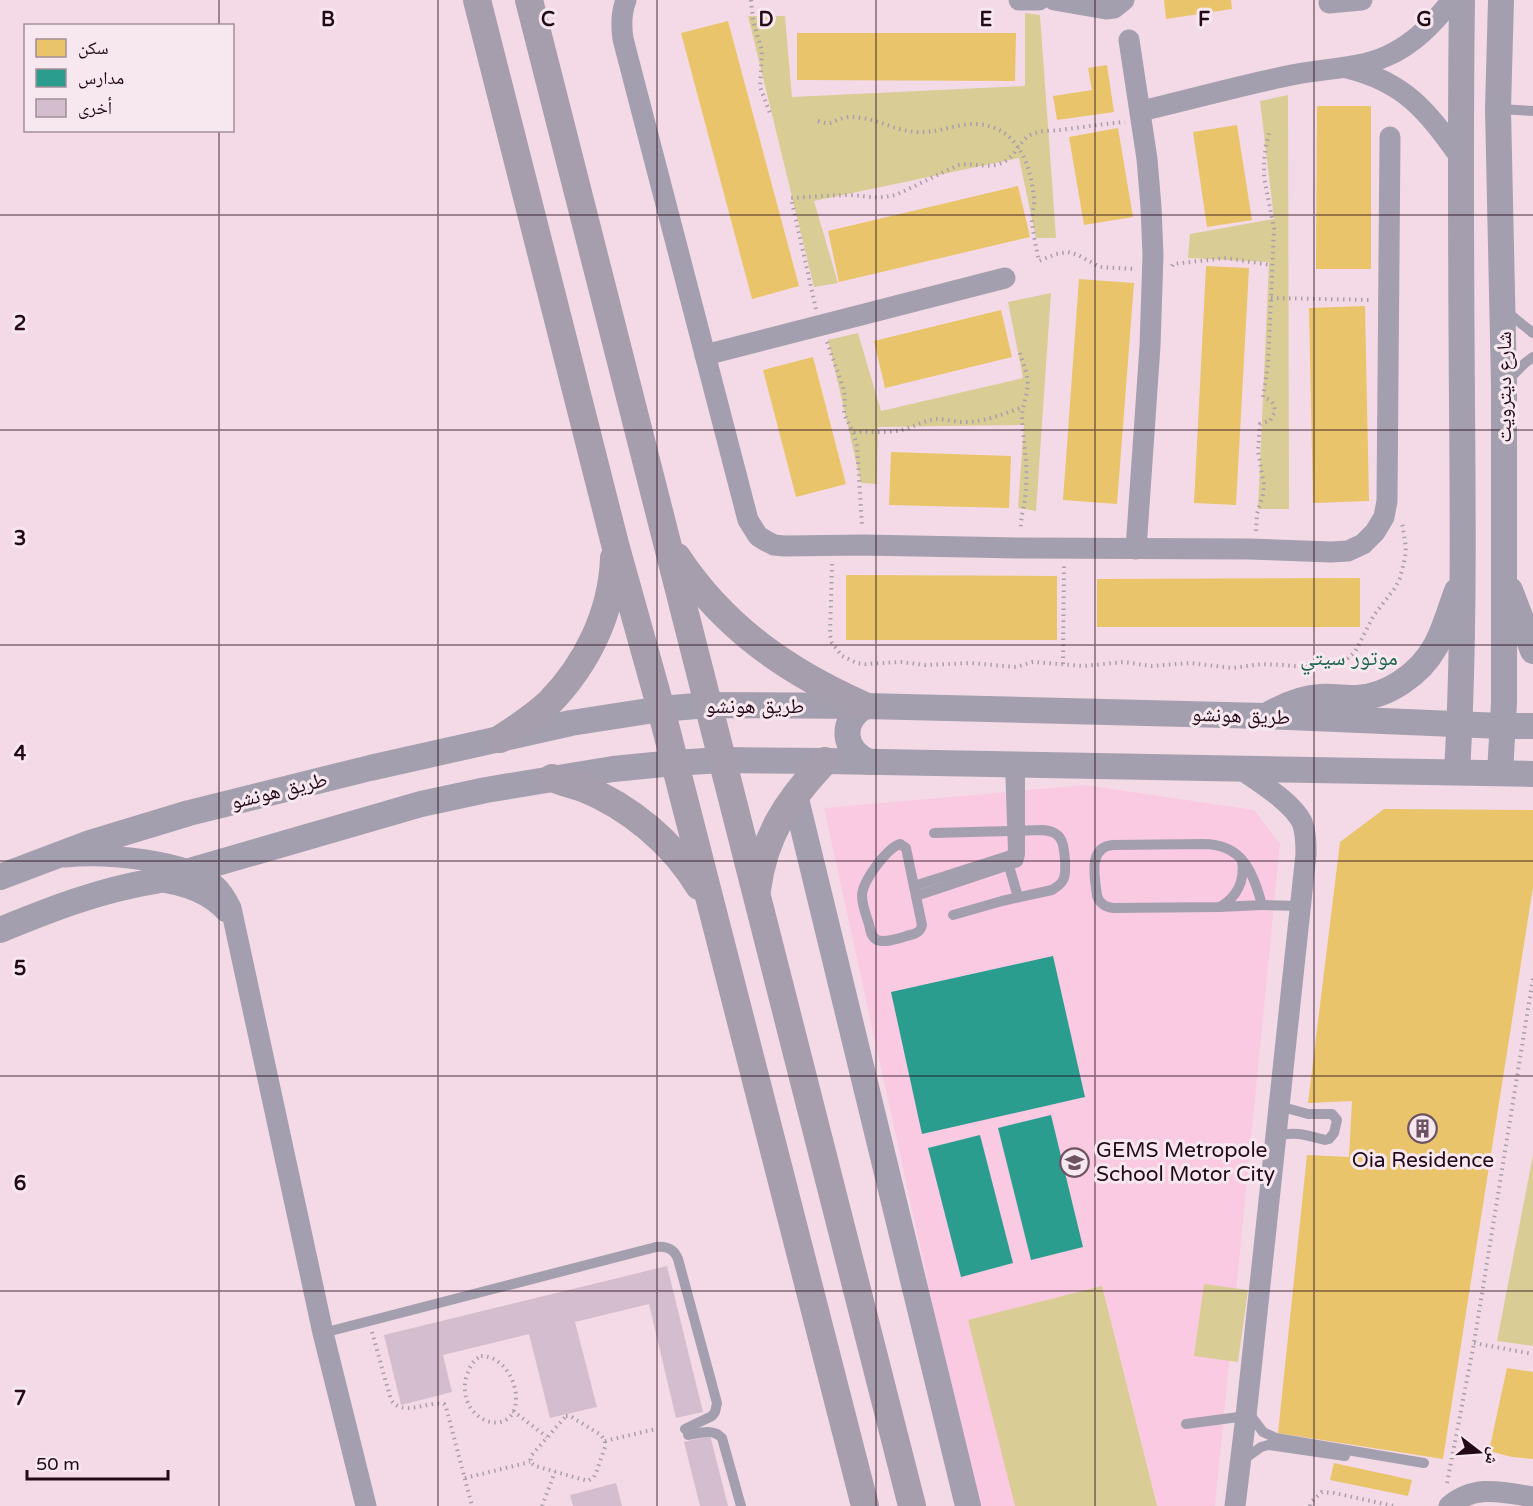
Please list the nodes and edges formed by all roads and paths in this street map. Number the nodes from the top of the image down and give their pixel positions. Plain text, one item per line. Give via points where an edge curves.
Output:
1 (477, 0) edge
2 (529, 0) edge
3 (626, 0) edge
4 (751, 0) edge
5 (1020, 0) edge
6 (1039, 0) edge
7 (1054, 0) edge
8 (1124, 0) edge
9 (1362, 0) edge
10 (1452, 0) edge
11 (1462, 0) edge
12 (1501, 0) edge
13 (1329, 3) dead end
14 (1129, 40) dead end
15 (1343, 68) junction
16 (1498, 109) junction
17 (1141, 111) junction
18 (1533, 111) edge
19 (771, 116) dead end
20 (818, 121) dead end
21 (1270, 129) dead end
22 (1126, 131) dead end
23 (1390, 137) dead end
24 (1019, 147) junction
25 (1460, 157) junction
26 (1271, 265) junction
27 (1139, 269) dead end
28 (1172, 275) dead end
29 (1005, 278) dead end
30 (1503, 305) junction
31 (822, 325) junction
32 (1533, 333) edge
33 (1020, 353) dead end
34 (705, 355) junction
35 (1533, 357) edge
36 (1504, 385) junction
37 (1023, 407) junction
38 (853, 432) junction
39 (667, 542) junction
40 (615, 544) junction
41 (863, 545) junction
42 (1022, 548) junction
43 (1136, 549) junction
44 (1248, 549) junction
45 (1054, 564) dead end
46 (1504, 573) junction
47 (1463, 577) junction
48 (1533, 651) edge
49 (1063, 664) dead end
50 (708, 705) junction
51 (865, 706) junction
52 (661, 709) junction
53 (1265, 716) junction
54 (1460, 723) junction
55 (1502, 726) junction
56 (1533, 726) edge
57 (500, 739) junction
58 (722, 760) junction
59 (825, 761) junction
60 (869, 762) junction
61 (674, 763) junction
62 (1015, 765) junction
63 (1242, 770) junction
64 (1457, 772) junction
65 (1500, 773) junction
66 (1533, 774) edge
67 (552, 778) junction
68 (795, 795) junction
69 (1016, 830) junction
70 (934, 832) dead end
71 (46, 859) junction
72 (1241, 859) junction
73 (1009, 866) junction
74 (189, 871) junction
75 (0, 877) edge
76 (155, 881) junction
77 (915, 891) junction
78 (1018, 897) junction
79 (756, 898) junction
80 (709, 902) junction
81 (1262, 905) junction
82 (1301, 906) junction
83 (1219, 907) junction
84 (953, 915) dead end
85 (235, 922) junction
86 (0, 930) edge
87 (1533, 978) edge
88 (1279, 1106) junction
89 (1276, 1136) junction
90 (369, 1321) junction
91 (323, 1333) junction
92 (1474, 1343) junction
93 (1533, 1354) edge
94 (513, 1411) junction
95 (1246, 1413) junction
96 (1186, 1425) dead end
97 (656, 1429) dead end
98 (547, 1437) junction
99 (605, 1441) junction
100 (530, 1462) junction
101 (1240, 1462) junction
102 (555, 1472) junction
103 (465, 1478) junction
104 (1533, 1497) edge
105 (1447, 1500) edge
106 (366, 1506) edge
107 (472, 1506) edge
108 (542, 1506) edge
109 (741, 1506) edge
110 (865, 1506) edge
111 (912, 1506) edge
112 (968, 1506) edge
113 (1235, 1506) edge
114 (1310, 1506) edge
115 (1394, 1506) edge

1 - 40 main road
2 - 39 main road
3 - 34 street via 622,10 623,39
4 - 19 path via 762,51 759,87
5 - 6 street
7 - 8 street via 1106,9
9 - 13 street
10 - 15 street via 1408,45 1366,64
11 - 25 street, شارع ديترويت
12 - 16 street, شارع ديترويت
14 - 17 street
15 - 17 street via 1299,73
15 - 25 street via 1377,78 1407,95 1432,119
16 - 18 lane
16 - 30 street, شارع ديترويت
17 - 43 street via 1153,255
20 - 24 path via 826,124 855,117 919,132 981,124 1007,135
21 - 26 path via 1264,177 1274,229
22 - 24 path via 1125,122 1039,132
23 - 44 street via 1387,501 1383,518 1363,544 1348,550
24 - 27 path via 1027,163 1034,197 1032,218 1038,261 1068,252 1100,267
24 - 31 path via 999,164 958,165 889,197 791,198
25 - 47 street, شارع ديترويت
26 - 28 path via 1216,258 1173,264
26 - 44 path via 1268,365 1263,397 1272,402 1275,411 1270,421 1260,424 1258,451 1264,485 1256,532 1249,532
29 - 31 street
30 - 32 lane
30 - 36 street, شارع ديترويت
31 - 34 street
31 - 38 path via 843,387 844,414
33 - 37 path via 1028,388
34 - 41 street via 748,520 758,536 774,545
35 - 36 lane
36 - 46 street, شارع ديترويت
37 - 38 path via 982,420 937,419 904,429
37 - 42 path via 1027,487 1021,522
38 - 41 path
39 - 50 main road
39 - 51 main road via 709,598 752,640 817,684
40 - 52 main road
40 - 57 main road via 608,603 585,658 548,704
41 - 42 street
42 - 43 street
43 - 44 street
45 - 49 path via 1064,564
46 - 48 street
46 - 55 street, شارع ديترويت
47 - 53 street via 1435,647 1412,675 1378,693 1359,698 1299,700
47 - 54 street, شارع ديترويت
50 - 51 street, طريق هونشو
50 - 52 street, طريق هونشو
50 - 58 main road
51 - 53 street, طريق هونشو
51 - 60 street via 852,718 847,735 854,752
52 - 57 street, طريق هونشو
52 - 61 main road
53 - 54 street, طريق هونشو
54 - 55 street, طريق هونشو
54 - 64 street, شارع ديترويت
55 - 56 street, طريق هونشو
55 - 65 street, شارع ديترويت
57 - 71 street, طريق هونشو via 189,813
58 - 59 street
58 - 61 street
58 - 79 main road
59 - 60 street
59 - 68 main road
60 - 62 street
61 - 67 street
61 - 80 main road
62 - 63 street
62 - 69 lane
63 - 64 street
63 - 82 street via 1294,810 1302,823 1306,854
64 - 65 street
65 - 66 street
67 - 74 street via 421,804
67 - 80 main road via 605,799 644,824 691,873
68 - 79 main road via 768,844
68 - 112 street
69 - 70 lane
69 - 73 lane via 1020,857
69 - 77 lane via 1011,855
69 - 78 lane via 1049,831 1060,837 1065,873 1064,880 1052,890
71 - 74 street via 104,855
71 - 75 street, طريق هونشو
72 - 81 lane via 1253,877
72 - 83 lane via 1239,888
72 - 83 lane via 1228,848 1212,844 1106,846 1096,855 1096,897 1107,908
73 - 77 lane
73 - 78 lane
74 - 76 street
74 - 85 street via 215,884
76 - 85 street via 191,888 223,908
76 - 86 street via 101,892
77 - 77 lane via 906,848 896,845 863,889 863,902 875,938 887,940 920,931
78 - 84 lane
79 - 111 main road
80 - 110 main road
81 - 82 lane
81 - 83 lane
82 - 88 street
85 - 91 street
87 - 92 path
88 - 89 street
88 - 89 lane via 1308,1114 1332,1114 1337,1120 1329,1139 1298,1133
89 - 95 street
90 - 91 lane
90 - 103 path via 391,1400 402,1408 444,1404
90 - 109 lane via 656,1247 670,1248 678,1259 717,1403 712,1416 686,1432 714,1432 722,1438
91 - 106 street
92 - 93 path
92 - 105 path
94 - 94 path via 516,1392 511,1376 494,1359 476,1359 470,1365 465,1386 470,1407 490,1423 505,1420
94 - 98 path
95 - 96 lane
95 - 101 street
95 - 101 lane via 1263,1432 1276,1438 1423,1466 1268,1445
97 - 99 path
98 - 99 path via 568,1416
98 - 100 path
99 - 102 path via 592,1479 584,1481
100 - 102 path
100 - 103 path
101 - 113 street
102 - 108 path
103 - 107 path
104 - 105 street via 1484,1491
114 - 115 path via 1322,1492

